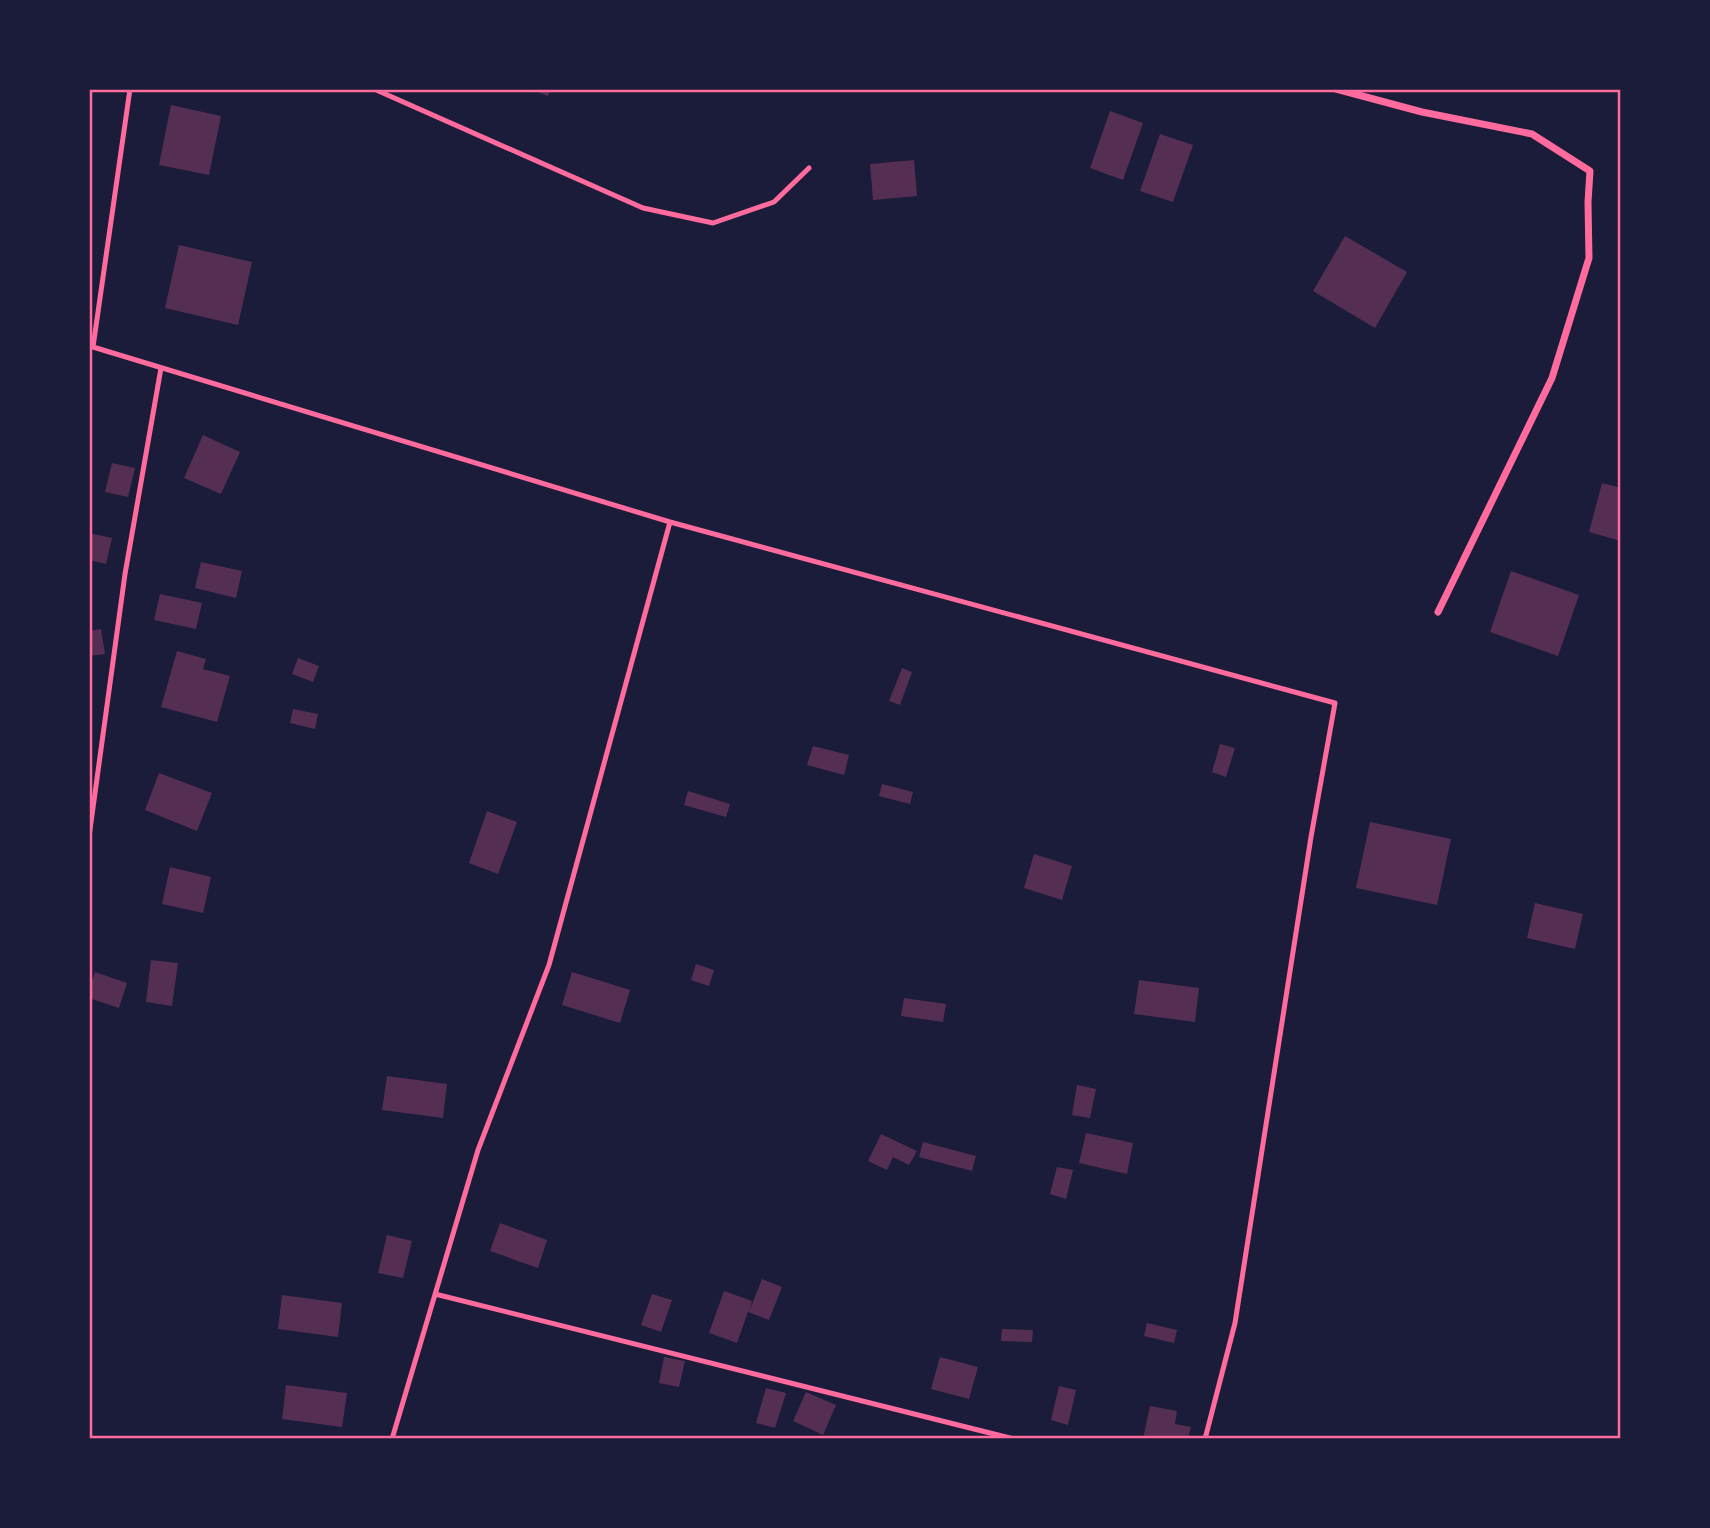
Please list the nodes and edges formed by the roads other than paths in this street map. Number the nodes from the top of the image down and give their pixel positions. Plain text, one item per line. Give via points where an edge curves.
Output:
1 (130, 89) edge
2 (374, 89) edge
3 (1336, 89) edge
4 (809, 169) dead end
5 (91, 347) edge
6 (161, 368) junction
7 (670, 522) junction
8 (1438, 612) dead end
9 (89, 837) edge
10 (435, 1294) junction
11 (392, 1439) edge
12 (1014, 1439) edge
13 (1205, 1439) edge

1 - 5 lane
2 - 4 lane via 643,208 713,223 774,202
3 - 8 street via 1532,135 1590,171 1589,258 1552,378
5 - 6 lane
6 - 7 lane
6 - 9 lane via 125,574
7 - 10 lane via 549,965 478,1150
7 - 13 lane via 1335,703 1235,1323
10 - 11 lane
10 - 12 lane

